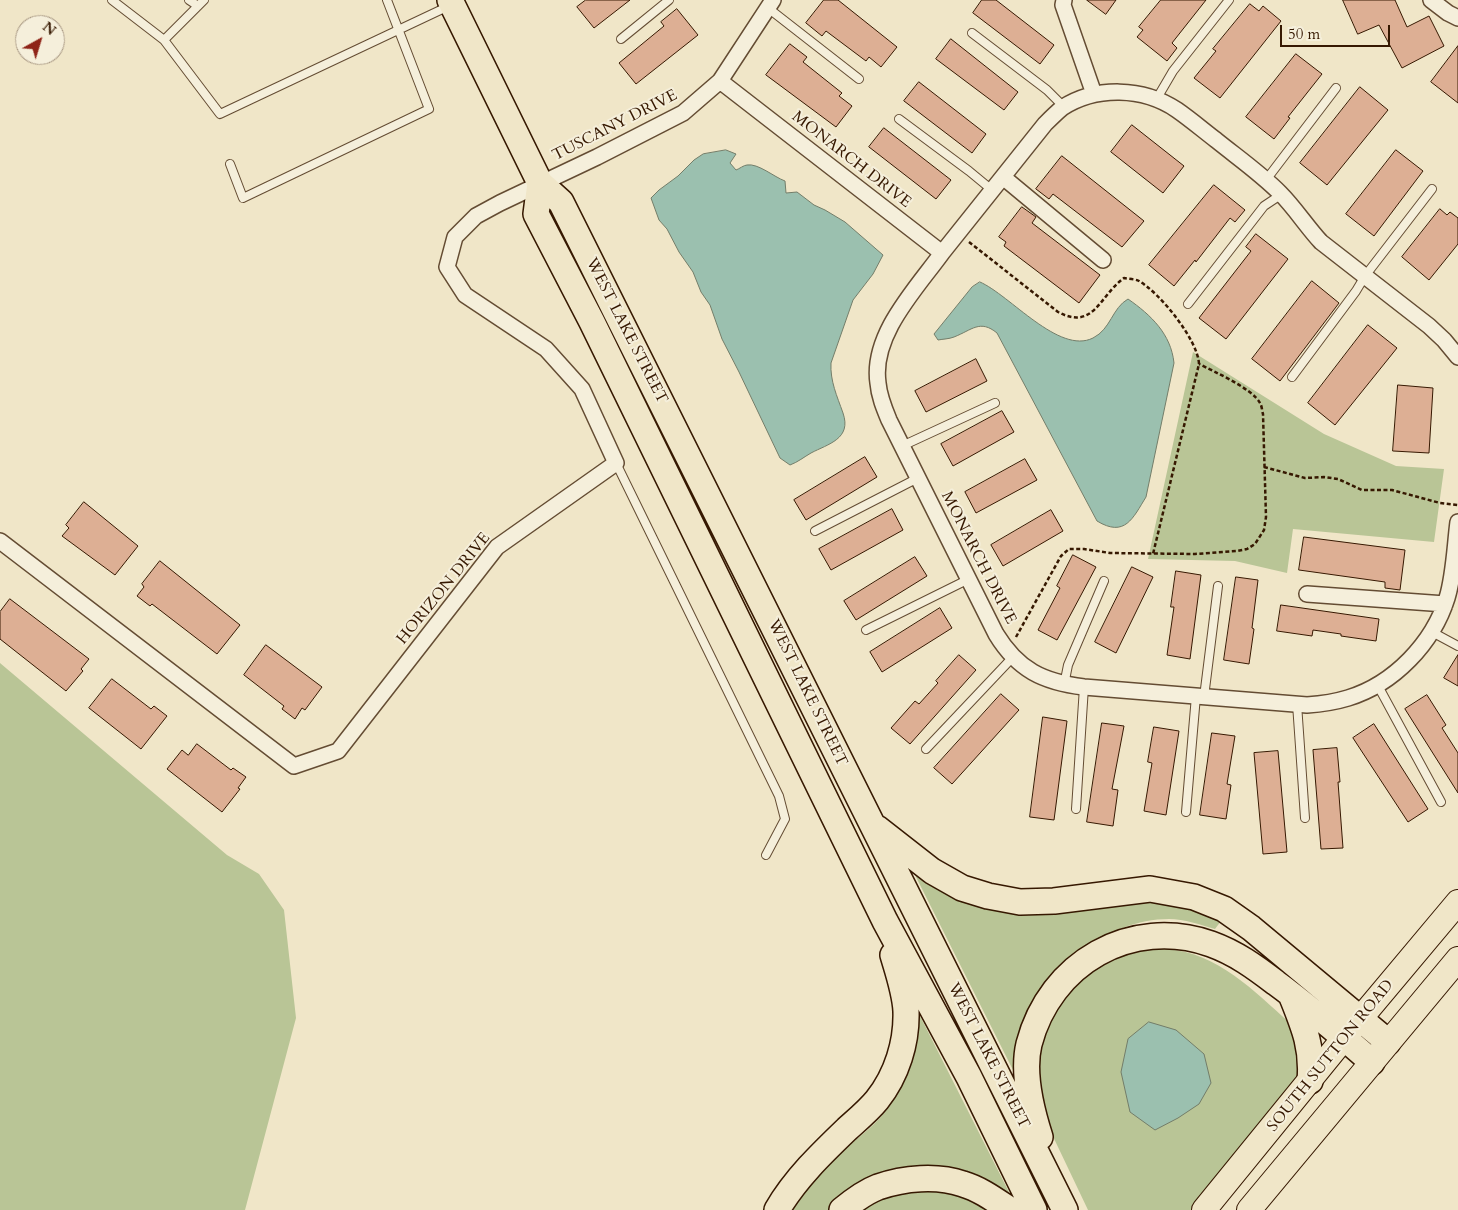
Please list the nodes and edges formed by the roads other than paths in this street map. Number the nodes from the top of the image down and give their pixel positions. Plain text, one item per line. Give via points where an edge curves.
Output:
1 (112, 0) edge
2 (190, 0) edge
3 (204, 0) edge
4 (387, 0) edge
5 (669, 0) edge
6 (1064, 0) edge
7 (1229, 0) edge
8 (1431, 0) edge
9 (451, 2) edge
10 (771, 4) edge
11 (198, 6) junction
12 (1458, 18) edge
13 (398, 31) junction
14 (972, 33) dead end
15 (621, 39) dead end
16 (164, 40) junction
17 (859, 79) dead end
18 (720, 81) junction
19 (1336, 88) dead end
20 (1094, 94) junction
21 (1156, 100) junction
22 (1064, 107) junction
23 (898, 119) dead end
24 (230, 164) dead end
25 (1002, 177) junction
26 (1266, 180) junction
27 (540, 183) junction
28 (1432, 189) dead end
29 (992, 190) junction
30 (1282, 194) junction
31 (942, 253) junction
32 (1103, 260) dead end
33 (1365, 276) junction
34 (1188, 304) dead end
35 (1458, 357) edge
36 (1292, 377) dead end
37 (995, 403) dead end
38 (902, 446) junction
39 (616, 462) junction
40 (918, 478) junction
41 (1458, 522) edge
42 (815, 531) dead end
43 (0, 541) edge
44 (1455, 563) edge
45 (969, 578) junction
46 (1104, 582) dead end
47 (1218, 586) dead end
48 (1307, 594) dead end
49 (1445, 604) junction
50 (866, 630) dead end
51 (1432, 632) junction
52 (1458, 646) edge
53 (1010, 654) junction
54 (1377, 684) junction
55 (1064, 685) junction
56 (1084, 687) junction
57 (1200, 697) junction
58 (1297, 704) junction
59 (926, 749) dead end
60 (1441, 802) dead end
61 (1076, 810) dead end
62 (1186, 812) dead end
63 (1305, 818) dead end
64 (872, 825) junction
65 (766, 855) dead end
66 (1458, 902) edge
67 (886, 920) junction
68 (1458, 959) edge
69 (1290, 993) junction
70 (1360, 1019) junction
71 (1344, 1038) junction
72 (1388, 1042) junction
73 (1372, 1062) junction
74 (1310, 1081) junction
75 (1062, 1203) edge
76 (777, 1210) edge
77 (842, 1210) edge
78 (1010, 1210) edge
79 (1034, 1210) edge
80 (1204, 1210) edge
81 (1249, 1210) edge

1 - 16 lane
2 - 11 lane
3 - 11 lane
4 - 13 lane
5 - 15 lane
6 - 20 street
7 - 21 lane via 1174,70
8 - 12 street
9 - 13 lane
9 - 27 highway, WEST LAKE STREET
10 - 17 lane
10 - 18 street, TUSCANY DRIVE
11 - 16 lane
13 - 16 lane via 220,114
13 - 24 lane via 429,109 243,198
14 - 22 lane via 1047,90
18 - 27 street, TUSCANY DRIVE via 683,113
18 - 31 street, MONARCH DRIVE
19 - 26 lane
20 - 21 street via 1118,92
20 - 22 street
21 - 26 street via 1176,110
22 - 25 street via 1045,124
23 - 29 lane
25 - 29 street
25 - 32 street
26 - 30 street
27 - 39 street via 476,216 454,237 447,267 465,295 546,349 582,389
27 - 64 highway, WEST LAKE STREET via 561,202
27 - 67 highway, WEST LAKE STREET via 536,214
28 - 33 lane
29 - 31 street
30 - 33 street via 1322,242
30 - 34 lane via 1264,206
31 - 38 street, MONARCH DRIVE via 892,322 881,348 877,382 882,402
33 - 35 street via 1429,326
33 - 36 lane
37 - 38 lane
38 - 40 street, MONARCH DRIVE
39 - 43 street, HORIZON DRIVE via 497,547 338,751 294,766
39 - 65 lane via 779,796 785,819
40 - 42 lane
40 - 45 street, MONARCH DRIVE
41 - 44 street, MONARCH DRIVE
44 - 49 street, MONARCH DRIVE
45 - 50 lane
45 - 53 street, MONARCH DRIVE via 996,634
46 - 55 lane via 1068,665
47 - 57 lane
48 - 49 street
49 - 51 street, MONARCH DRIVE
51 - 52 lane
51 - 54 street, MONARCH DRIVE via 1412,657
53 - 55 street, MONARCH DRIVE via 1035,673
53 - 59 lane
54 - 58 street, MONARCH DRIVE via 1343,700
54 - 60 lane
55 - 56 street, MONARCH DRIVE
56 - 57 street, MONARCH DRIVE
56 - 61 lane
57 - 58 street, MONARCH DRIVE
57 - 62 lane
58 - 63 lane
64 - 70 highway via 932,871 962,888 988,896 1020,902 1054,901 1150,889 1194,897 1224,908
64 - 75 highway, WEST LAKE STREET
66 - 70 main road, SOUTH SUTTON ROAD
67 - 76 highway via 906,1009 906,1030 896,1068 877,1100 831,1144 786,1195
67 - 79 highway, WEST LAKE STREET via 969,1077
68 - 72 main road
69 - 71 highway
69 - 74 highway via 1310,1049
69 - 75 highway via 1247,961 1190,939 1138,938 1110,946 1081,963 1052,992 1036,1023 1029,1046 1027,1072 1033,1115
70 - 71 main road, SOUTH SUTTON ROAD
70 - 72 highway
71 - 73 highway
71 - 74 main road, SOUTH SUTTON ROAD
72 - 73 main road
73 - 81 main road
74 - 80 main road, SOUTH SUTTON ROAD
77 - 78 highway via 878,1187 915,1179 962,1183

